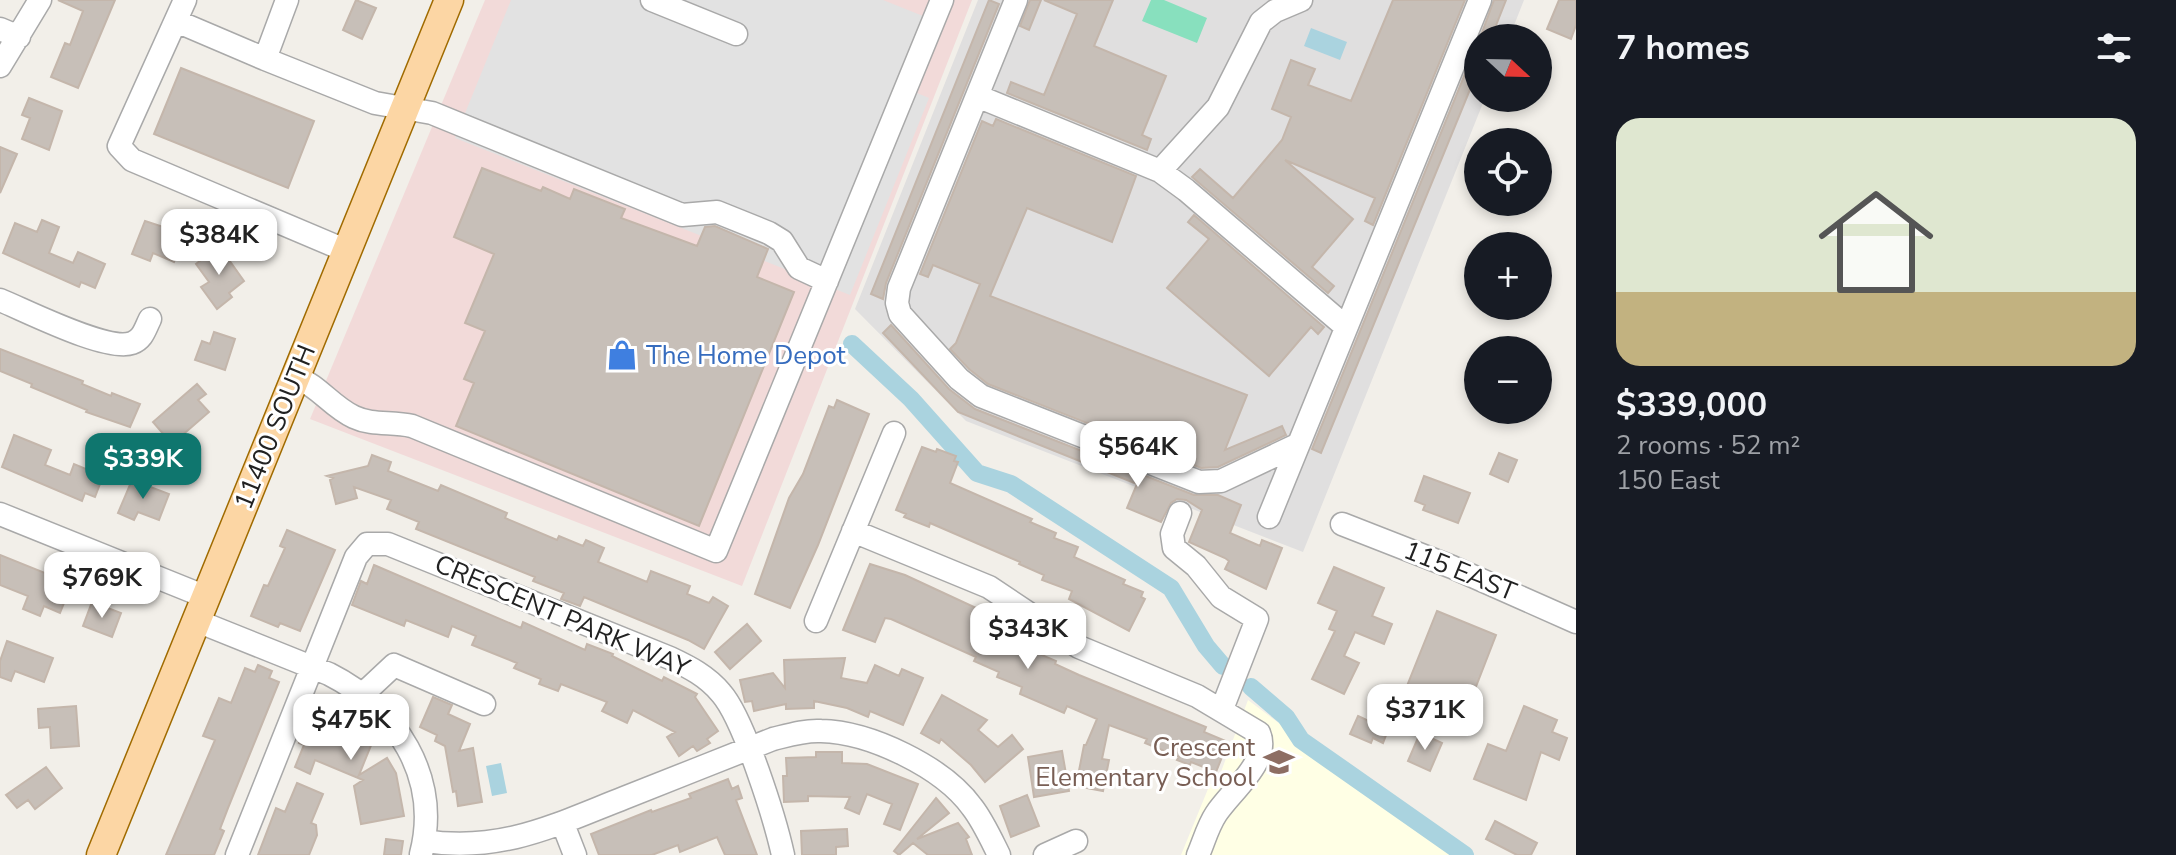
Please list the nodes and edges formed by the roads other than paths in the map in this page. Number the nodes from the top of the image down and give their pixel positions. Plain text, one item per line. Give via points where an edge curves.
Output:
1 (40, 0) edge
2 (287, 0) edge
3 (449, 0) edge
4 (652, 0) edge
5 (942, 0) edge
6 (1016, 0) edge
7 (1301, 0) edge
8 (1480, 0) edge
9 (693, 8) edge
10 (180, 10) edge
11 (10, 33) edge
12 (736, 34) dead end
13 (265, 59) junction
14 (0, 66) edge
15 (977, 96) junction
16 (405, 108) junction
17 (1160, 171) junction
18 (347, 251) junction
19 (827, 281) junction
20 (0, 300) edge
21 (150, 319) dead end
22 (1346, 327) junction
23 (296, 377) junction
24 (894, 433) dead end
25 (1297, 445) junction
26 (1180, 513) dead end
27 (0, 514) edge
28 (1269, 517) dead end
29 (1342, 524) dead end
30 (853, 531) junction
31 (201, 609) junction
32 (816, 621) dead end
33 (1576, 622) edge
34 (312, 666) junction
35 (363, 694) junction
36 (484, 704) dead end
37 (1222, 709) junction
38 (748, 749) junction
39 (563, 824) junction
40 (1076, 841) dead end
41 (422, 848) edge
42 (101, 855) edge
43 (237, 855) edge
44 (575, 855) edge
45 (783, 855) edge
46 (999, 855) edge
47 (1045, 855) edge
48 (1198, 855) edge

1 - 11 street
2 - 13 street
3 - 16 main road, 11400 SOUTH
4 - 9 street
5 - 19 street
6 - 15 street
7 - 17 street via 1261,22 1218,107
8 - 22 street
9 - 12 street
10 - 13 street
10 - 18 street via 119,146 132,160
11 - 14 street
13 - 16 street via 364,99
15 - 17 street
15 - 25 street via 899,288 903,319 981,396 1199,482 1221,481
16 - 18 main road, 11400 SOUTH
16 - 19 street via 439,116 682,215 717,212 769,233 782,241 799,268
17 - 22 street
18 - 23 main road, 11400 SOUTH
19 - 23 street via 716,551 412,426 357,419
20 - 21 street via 112,345 142,337
22 - 25 street
23 - 31 main road, 11400 SOUTH
24 - 30 street
25 - 28 street
26 - 37 street via 1172,543 1221,597 1257,619
27 - 31 street
29 - 33 street, 115 EAST
30 - 32 street
30 - 37 street via 965,575 1079,647
31 - 34 street
31 - 42 main road, 11400 SOUTH
34 - 35 street
34 - 38 street, CRESCENT PARK WAY via 356,557 367,544 388,544 689,667 723,694
34 - 43 street
35 - 36 street via 394,665
35 - 41 street via 395,726 416,764 426,814
37 - 48 street via 1259,733 1262,752 1215,816
38 - 39 street
38 - 45 street, CRESCENT PARK WAY
38 - 46 street via 820,731 863,739 905,756 934,772 971,805
39 - 41 street via 507,841
39 - 44 street
40 - 47 street

